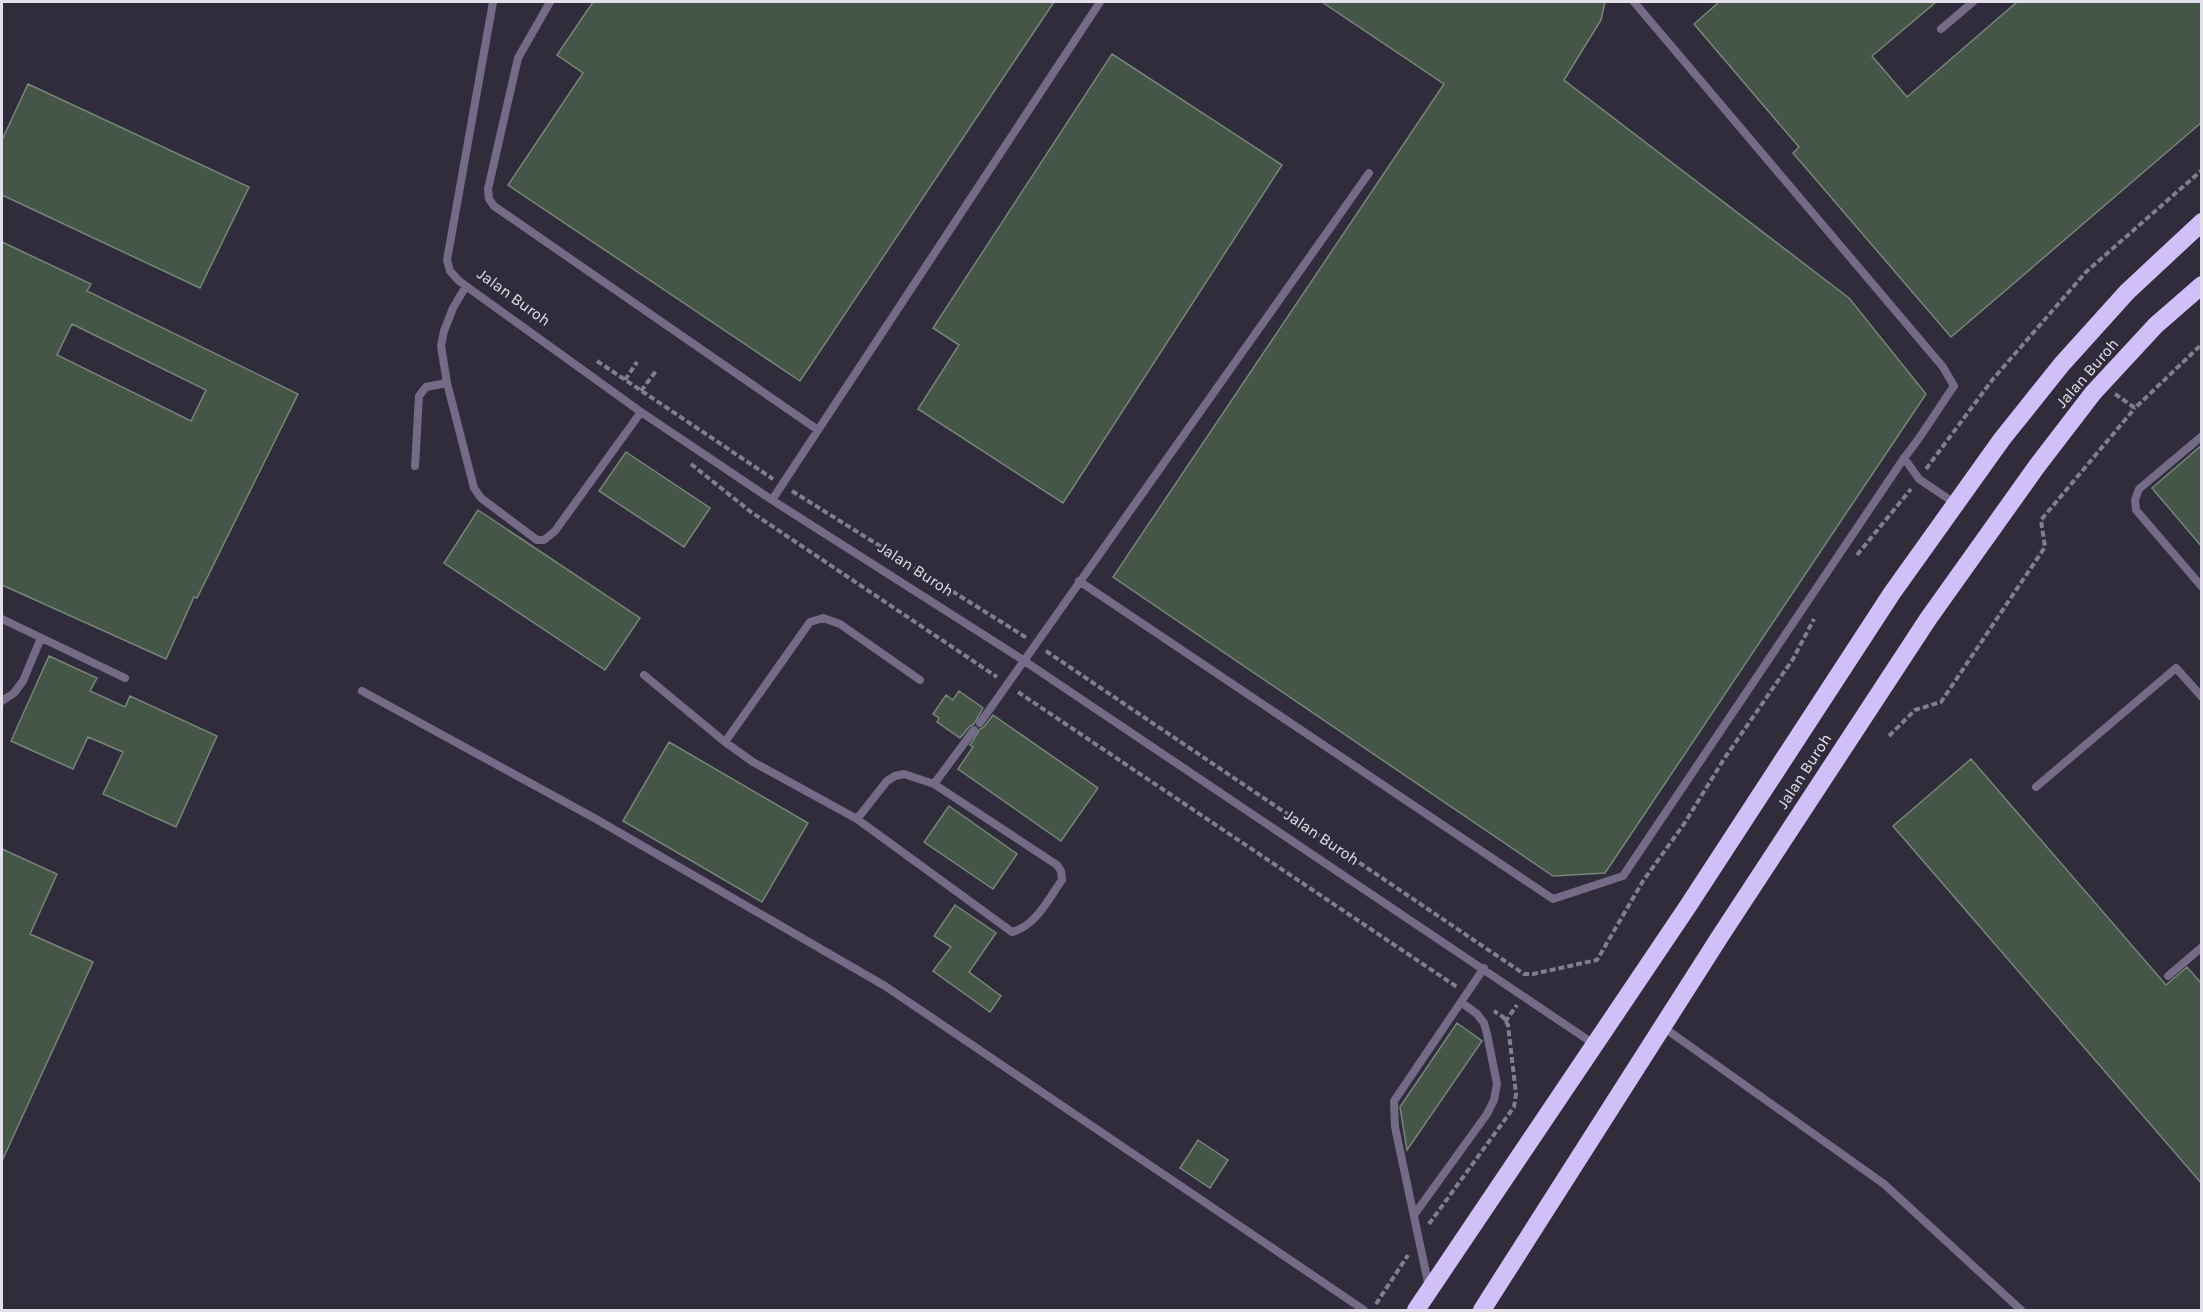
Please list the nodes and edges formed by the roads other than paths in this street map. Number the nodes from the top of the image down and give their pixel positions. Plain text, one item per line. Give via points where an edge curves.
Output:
1 (493, 2) edge
2 (550, 2) edge
3 (1100, 2) edge
4 (1634, 2) edge
5 (1973, 2) edge
6 (1941, 29) dead end
7 (1369, 173) dead end
8 (2202, 222) edge
9 (2202, 285) edge
10 (466, 286) junction
11 (447, 383) junction
12 (641, 412) junction
13 (818, 430) junction
14 (2202, 436) edge
15 (1904, 458) junction
16 (415, 466) dead end
17 (772, 500) junction
18 (1956, 504) junction
19 (1079, 581) junction
20 (2202, 587) edge
21 (2, 619) edge
22 (41, 638) junction
23 (1023, 660) junction
24 (644, 675) dead end
25 (125, 678) dead end
26 (920, 681) dead end
27 (362, 691) dead end
28 (2202, 697) edge
29 (2, 701) edge
30 (725, 742) junction
31 (934, 784) junction
32 (2036, 787) dead end
33 (856, 819) junction
34 (2202, 947) edge
35 (1484, 968) junction
36 (2168, 976) dead end
37 (1461, 1002) junction
38 (1663, 1027) junction
39 (1594, 1044) junction
40 (1414, 1215) junction
41 (1430, 1290) junction
42 (1364, 1311) edge
43 (1416, 1311) edge
44 (1482, 1311) edge
45 (2021, 1311) edge

1 - 10 lane, Jalan Buroh via 447,260 450,271
2 - 13 lane via 518,57 489,199
3 - 13 lane
4 - 15 lane via 1949,375 1954,386
5 - 6 lane
7 - 19 lane
8 - 18 highway, Jalan Buroh via 2127,292 2062,364
9 - 38 highway, Jalan Buroh via 2156,325 2101,384 2037,466 1928,619
10 - 11 lane via 453,308 441,346
10 - 12 lane, Jalan Buroh
11 - 12 lane via 474,488 481,498 537,540 544,540 555,531
11 - 16 lane via 426,387 419,396
12 - 17 lane, Jalan Buroh
13 - 17 lane
14 - 20 lane via 2139,489 2135,500 2136,510
15 - 18 lane via 1919,479
15 - 19 lane via 1623,876 1553,899
17 - 23 lane, Jalan Buroh
18 - 39 highway, Jalan Buroh via 1892,593
19 - 23 lane
21 - 22 lane
22 - 25 lane
22 - 29 lane via 23,681
23 - 31 lane
23 - 35 lane, Jalan Buroh
24 - 30 lane
26 - 30 lane via 840,624 823,618 810,622
27 - 42 lane via 596,819 885,986
28 - 32 lane via 2176,668
30 - 33 lane via 753,762
31 - 33 lane via 904,774 895,776
31 - 33 lane via 1061,871 1062,880 1021,930 1012,932
34 - 36 lane
35 - 37 lane
35 - 39 lane, Jalan Buroh
37 - 40 lane via 1394,1101 1395,1126
37 - 40 lane via 1484,1023 1497,1084 1494,1100
38 - 44 highway, Jalan Buroh
38 - 45 lane via 1884,1184
39 - 41 highway, Jalan Buroh
40 - 41 lane
41 - 43 highway, Jalan Buroh

